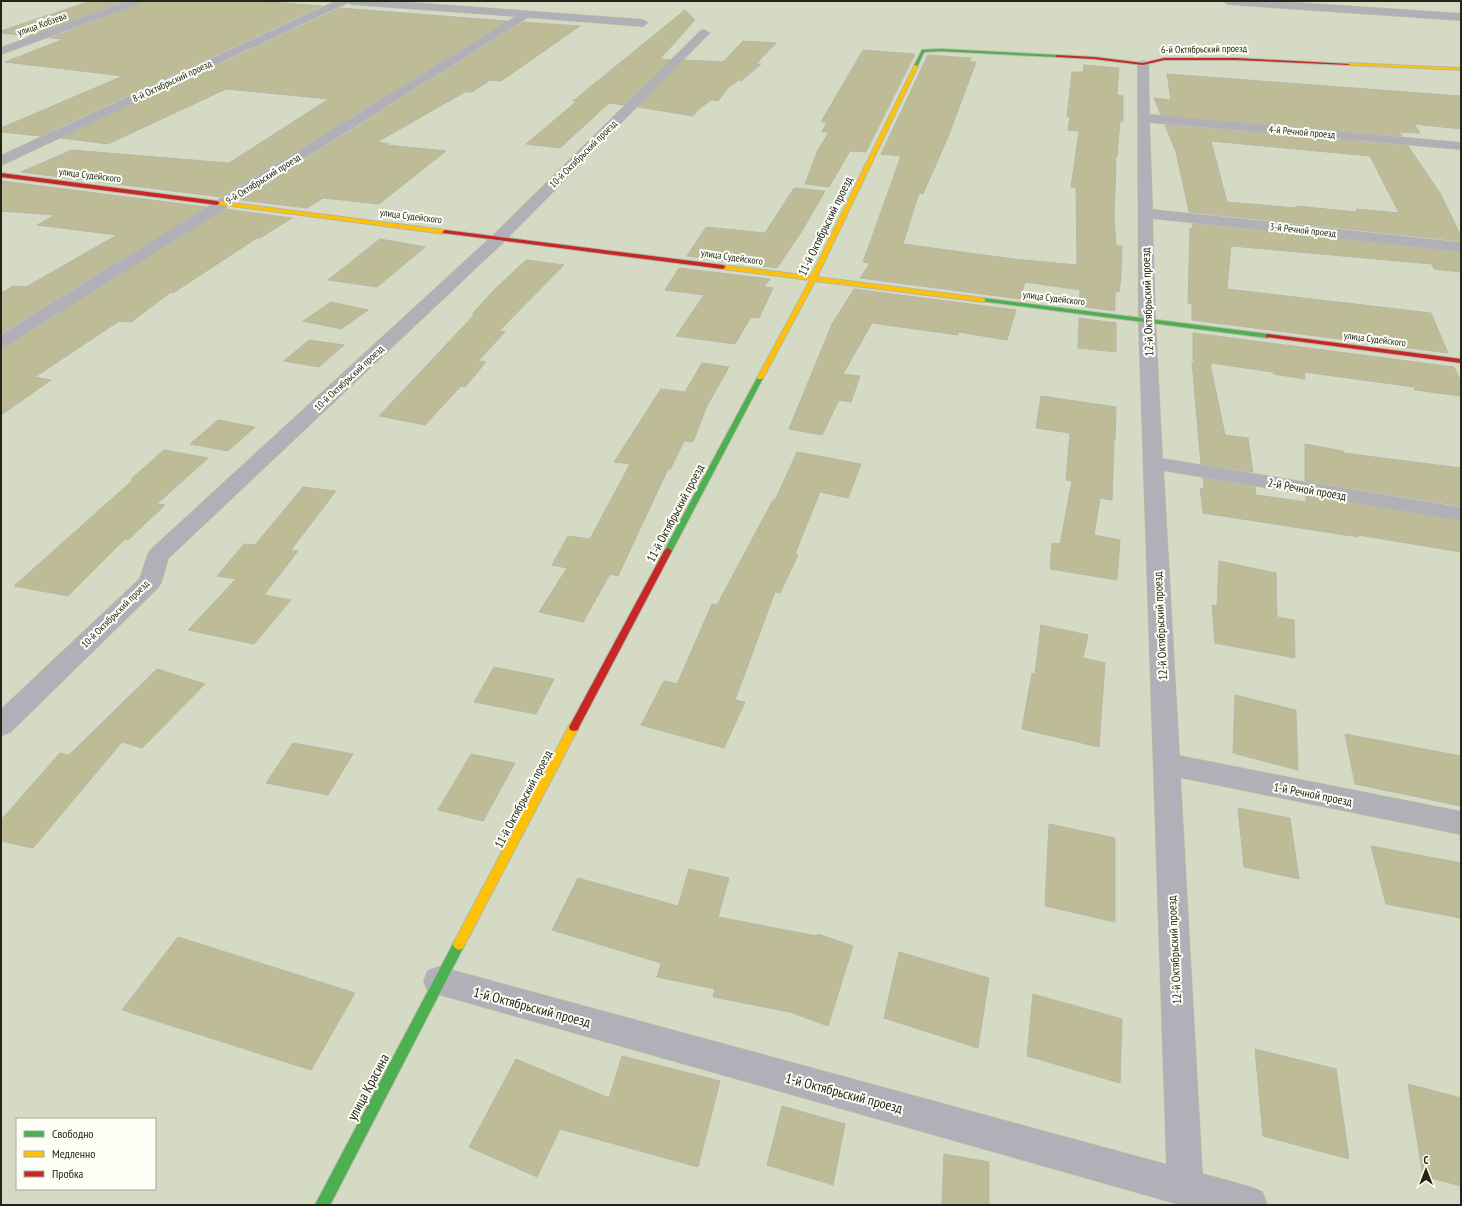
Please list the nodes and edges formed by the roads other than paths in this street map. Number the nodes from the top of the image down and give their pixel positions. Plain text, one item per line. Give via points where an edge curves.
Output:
1 (136, 1) edge
2 (344, 1) edge
3 (351, 1) edge
4 (1228, 1) edge
5 (1294, 4) edge
6 (1434, 6) dead end
7 (525, 15) junction
8 (1441, 16) junction
9 (1461, 17) edge
10 (643, 23) dead end
11 (704, 33) dead end
12 (1, 51) edge
13 (923, 51) joint
14 (1142, 64) junction
15 (1461, 69) edge
16 (1143, 118) junction
17 (1461, 146) edge
18 (1, 161) edge
19 (1, 175) edge
20 (224, 204) junction
21 (1145, 213) junction
22 (499, 238) junction
23 (1461, 247) edge
24 (813, 279) junction
25 (1147, 320) junction
26 (1, 342) edge
27 (1461, 361) edge
28 (1153, 463) junction
29 (1461, 514) edge
30 (1, 725) edge
31 (1166, 764) junction
32 (1461, 823) edge
33 (440, 981) junction
34 (1185, 1188) junction
35 (322, 1205) edge
36 (1249, 1205) edge

1 - 12 street, улица Кобзева
2 - 18 street, 8-й Октябрьский проезд
3 - 7 street
4 - 5 street
5 - 8 street
6 - 8 street
7 - 10 street
7 - 20 street, 9-й Октябрьский проезд
8 - 9 street
11 - 22 street, 10-й Октябрьский проезд
13 - 14 street, 6-й Октябрьский проезд via 1094,58
13 - 24 street, 11-й Октябрьский проезд
14 - 15 street, 6-й Октябрьский проезд via 1164,59 1236,59
14 - 16 street, 12-й Октябрьский проезд
16 - 17 street, 4-й Речной проезд
16 - 21 street, 12-й Октябрьский проезд
19 - 20 street, улица Судейского
20 - 22 street, улица Судейского
20 - 26 street, 9-й Октябрьский проезд
21 - 23 street, 3-й Речной проезд
21 - 25 street, 12-й Октябрьский проезд
22 - 24 street, улица Судейского
22 - 30 street, 10-й Октябрьский проезд via 158,555 150,582
24 - 25 street, улица Судейского
24 - 33 street, 11-й Октябрьский проезд
25 - 27 street, улица Судейского
25 - 28 street, 12-й Октябрьский проезд
28 - 29 street, 2-й Речной проезд
28 - 31 street, 12-й Октябрьский проезд
31 - 32 street, 1-й Речной проезд
31 - 34 street, 12-й Октябрьский проезд
33 - 34 street, 1-й Октябрьский проезд
33 - 35 street, улица Красина
34 - 36 street, 1-й Октябрьский проезд

